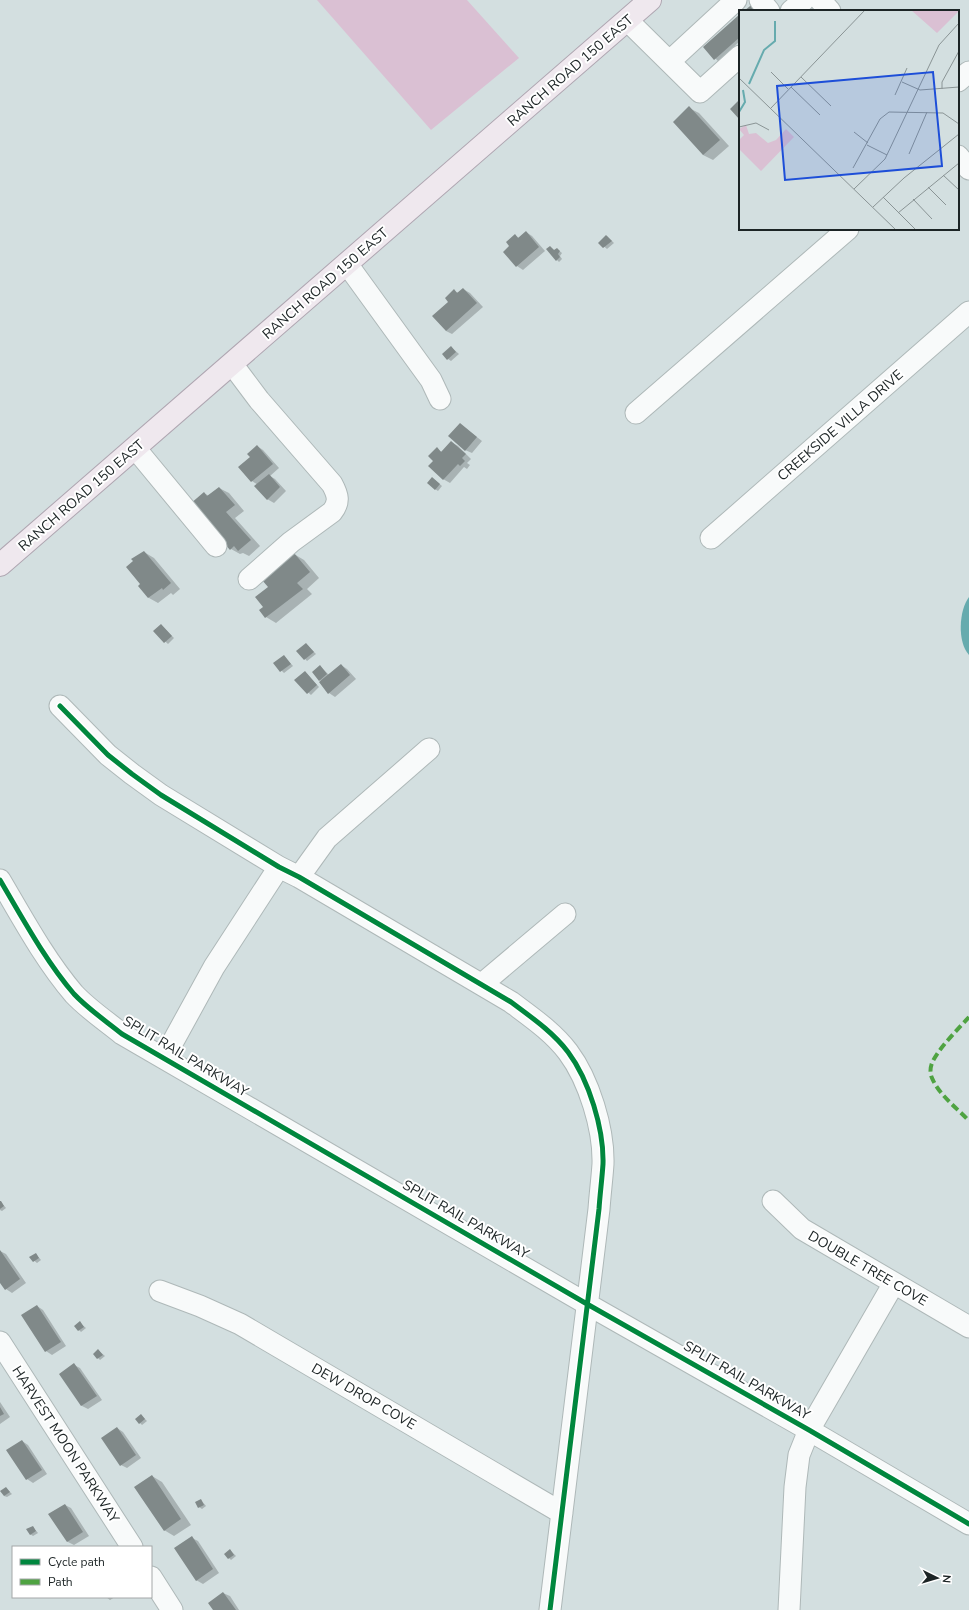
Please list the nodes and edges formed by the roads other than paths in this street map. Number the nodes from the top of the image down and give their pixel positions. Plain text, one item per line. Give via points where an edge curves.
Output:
1 (650, 0) edge
2 (736, 0) edge
3 (760, 0) edge
4 (804, 0) edge
5 (820, 0) edge
6 (768, 10) edge
7 (792, 10) edge
8 (829, 10) edge
9 (627, 20) junction
10 (739, 57) edge
11 (670, 61) junction
12 (969, 72) edge
13 (959, 80) edge
14 (959, 157) edge
15 (969, 169) edge
16 (847, 230) edge
17 (347, 264) junction
18 (969, 312) edge
19 (232, 364) junction
20 (440, 399) dead end
21 (636, 413) dead end
22 (135, 448) junction
23 (711, 538) dead end
24 (216, 546) dead end
25 (0, 565) edge
26 (249, 579) dead end
27 (60, 706) dead end
28 (429, 749) dead end
29 (279, 867) junction
30 (299, 877) junction
31 (0, 880) edge
32 (565, 914) dead end
33 (482, 984) junction
34 (164, 1058) junction
35 (773, 1201) dead end
36 (894, 1283) junction
37 (160, 1291) dead end
38 (587, 1304) junction
39 (969, 1327) edge
40 (0, 1342) edge
41 (810, 1430) junction
42 (562, 1513) junction
43 (969, 1524) edge
44 (131, 1546) edge
45 (152, 1579) edge
46 (172, 1610) edge
47 (550, 1610) edge
48 (789, 1610) edge

1 - 9 main road, RANCH ROAD 150 EAST
2 - 11 street
3 - 6 street
4 - 7 street
5 - 8 street
9 - 11 street
9 - 17 main road, RANCH ROAD 150 EAST
10 - 11 street via 700,92
12 - 13 street
14 - 15 street
16 - 21 street
17 - 19 main road, RANCH ROAD 150 EAST
17 - 20 street via 431,380
18 - 23 street, CREEKSIDE VILLA DRIVE
19 - 22 main road, RANCH ROAD 150 EAST
19 - 26 street via 259,400 332,484 338,499 332,512 291,542
22 - 24 street
22 - 25 main road, RANCH ROAD 150 EAST
27 - 29 street via 108,755 161,796
28 - 30 street via 327,838
29 - 30 street
29 - 34 street via 214,967
30 - 33 street
31 - 34 street, SPLIT RAIL PARKWAY via 28,927 75,995 122,1034
32 - 33 street
33 - 38 street via 542,1025 568,1052 586,1083 598,1116 603,1162
34 - 38 street, SPLIT RAIL PARKWAY
35 - 36 street, DOUBLE TREE COVE via 802,1230
36 - 39 street, DOUBLE TREE COVE
36 - 41 street
37 - 42 street, DEW DROP COVE via 240,1324
38 - 41 street, SPLIT RAIL PARKWAY
38 - 42 street
40 - 44 street, HARVEST MOON PARKWAY
41 - 43 street, SPLIT RAIL PARKWAY
41 - 48 street via 800,1455 795,1487
42 - 47 street
45 - 46 street

